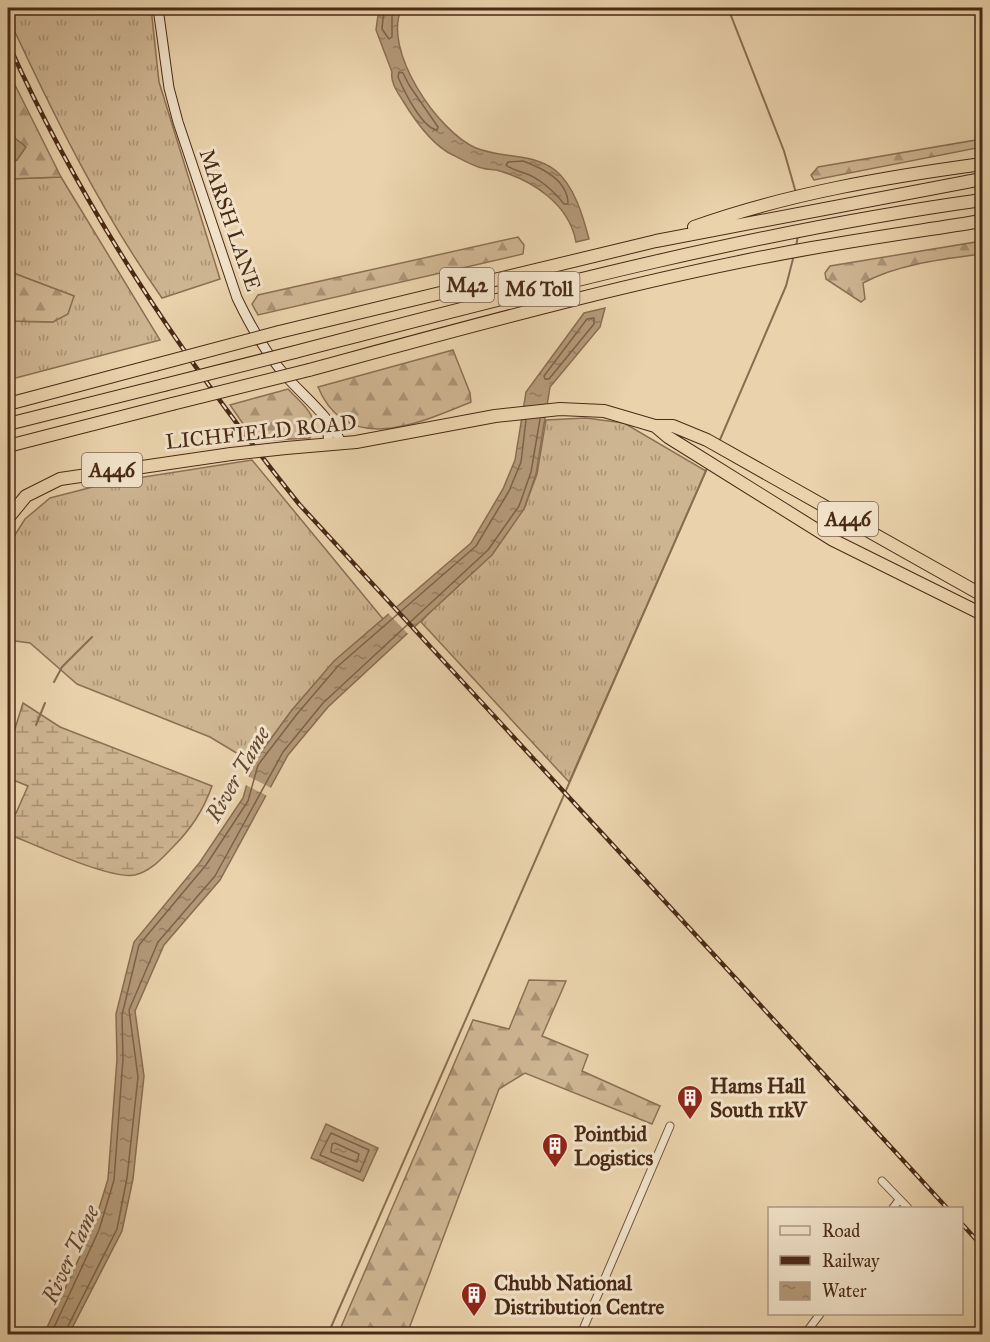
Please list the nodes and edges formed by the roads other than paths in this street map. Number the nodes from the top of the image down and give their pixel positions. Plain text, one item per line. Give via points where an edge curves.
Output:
1 (158, 8) edge
2 (982, 164) edge
3 (982, 179) edge
4 (982, 200) edge
5 (982, 221) edge
6 (656, 240) junction
7 (8, 404) edge
8 (8, 424) edge
9 (655, 426) junction
10 (335, 443) junction
11 (8, 446) edge
12 (8, 518) edge
13 (982, 594) edge
14 (982, 614) edge
15 (670, 1126) dead end
16 (882, 1181) dead end
17 (899, 1200) junction
18 (894, 1207) edge
19 (906, 1207) edge
20 (819, 1315) edge
21 (581, 1335) edge
22 (805, 1335) edge

1 - 10 main road, MARSH LANE via 165,66 178,122 237,298 282,371 335,429
2 - 6 highway via 737,211
3 - 6 highway, M42
4 - 8 highway, M6 Toll, bridge via 814,228 602,274
5 - 11 highway, M42, bridge via 812,248 614,291
6 - 7 highway, M42, bridge via 279,332
9 - 10 highway, LICHFIELD ROAD / A446 via 604,411 560,409
9 - 13 highway, A446 via 673,426 707,440
9 - 14 highway, A446 via 833,540
10 - 12 highway, LICHFIELD ROAD / A446, bridge via 60,480 26,496
15 - 21 street
16 - 17 street
17 - 18 street
17 - 19 street
20 - 22 street

